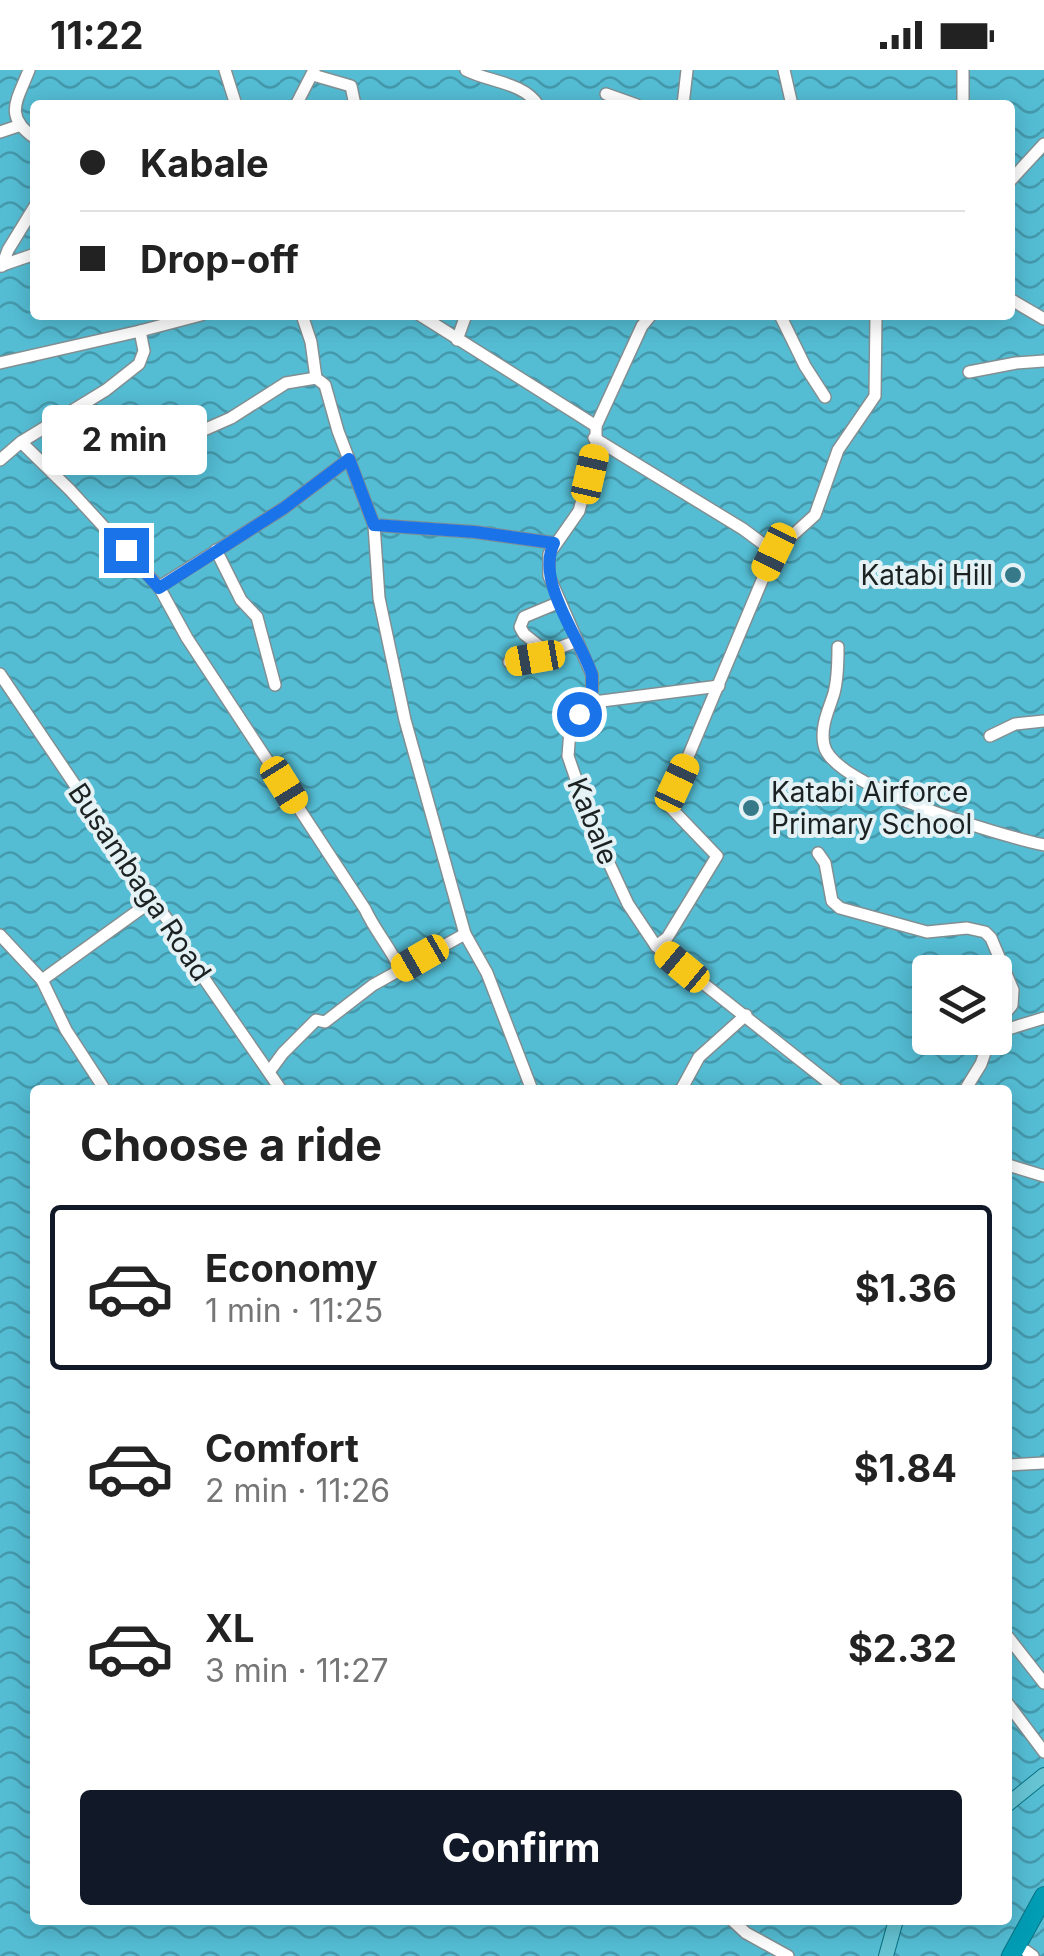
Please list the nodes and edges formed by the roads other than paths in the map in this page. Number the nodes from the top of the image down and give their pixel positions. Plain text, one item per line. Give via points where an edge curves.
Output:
1 (29, 70) edge
2 (224, 70) edge
3 (466, 70) edge
4 (688, 70) edge
5 (784, 70) edge
6 (964, 70) edge
7 (314, 72) edge
8 (606, 94) dead end
9 (234, 100) edge
10 (299, 100) edge
11 (354, 100) edge
12 (535, 100) edge
13 (623, 100) edge
14 (684, 100) edge
15 (791, 100) edge
16 (963, 100) edge
17 (18, 126) junction
18 (0, 132) edge
19 (30, 134) edge
20 (1044, 144) edge
21 (1015, 176) edge
22 (30, 213) edge
23 (4, 247) edge
24 (30, 256) edge
25 (1, 266) edge
26 (1015, 302) edge
27 (1044, 319) edge
28 (182, 320) edge
29 (304, 320) edge
30 (427, 320) edge
31 (464, 320) edge
32 (646, 320) edge
33 (782, 320) edge
34 (876, 320) edge
35 (140, 331) junction
36 (457, 340) junction
37 (1044, 361) edge
38 (0, 362) edge
39 (969, 372) dead end
40 (316, 378) junction
41 (825, 397) dead end
42 (595, 432) junction
43 (197, 433) dead end
44 (20, 442) junction
45 (349, 459) junction
46 (0, 460) edge
47 (374, 525) junction
48 (554, 543) junction
49 (216, 550) junction
50 (774, 552) junction
51 (159, 588) junction
52 (560, 602) junction
53 (578, 642) junction
54 (838, 646) dead end
55 (548, 653) junction
56 (509, 662) dead end
57 (0, 674) edge
58 (275, 685) dead end
59 (720, 686) junction
60 (586, 703) junction
61 (1044, 721) edge
62 (990, 736) dead end
63 (1044, 845) edge
64 (818, 854) dead end
65 (153, 900) junction
66 (465, 934) junction
67 (0, 935) edge
68 (656, 946) junction
69 (999, 955) edge
70 (400, 969) junction
71 (42, 980) junction
72 (746, 1015) junction
73 (1044, 1018) edge
74 (1012, 1027) edge
75 (984, 1055) edge
76 (269, 1072) junction
77 (102, 1085) edge
78 (278, 1085) edge
79 (530, 1085) edge
80 (684, 1085) edge
81 (832, 1085) edge
82 (969, 1085) edge
83 (1012, 1166) edge
84 (1044, 1176) edge
85 (1044, 1463) edge
86 (1012, 1465) edge
87 (1012, 1642) edge
88 (1044, 1684) edge
89 (1012, 1709) edge
90 (1044, 1752) edge
91 (1044, 1775) edge
92 (1012, 1801) edge
93 (1044, 1896) edge
94 (1044, 1919) edge
95 (737, 1925) edge
96 (895, 1925) edge
97 (783, 1954) edge
98 (1023, 1955) edge
99 (763, 1956) edge
100 (886, 1956) edge

1 - 17 street via 14,110
2 - 9 street
3 - 12 street
4 - 14 street
5 - 15 street
6 - 16 street
7 - 10 street
7 - 11 street via 351,86
8 - 13 street
17 - 18 street
17 - 19 street
20 - 21 street
22 - 23 street
23 - 25 street
24 - 25 street
26 - 27 street
28 - 35 street
29 - 40 street
30 - 36 street
31 - 36 street
32 - 42 street
33 - 41 street
34 - 50 street via 875,396 838,450 816,514
35 - 38 street
35 - 44 street via 139,364
36 - 42 street
37 - 39 street
40 - 43 street via 286,384
40 - 45 street via 325,385
42 - 48 street via 584,499
42 - 50 street
44 - 46 street
44 - 51 street
45 - 47 street
45 - 49 street
47 - 48 street
47 - 66 street via 379,598 405,720
48 - 52 street, Kabale via 547,566
49 - 51 street
49 - 58 street via 257,618
50 - 59 street
51 - 70 street
52 - 53 street, Kabale
52 - 55 street via 524,617 520,627
53 - 55 street
53 - 60 street, Kabale via 592,675
54 - 63 street via 824,722 830,760 928,810
55 - 56 street
57 - 65 street, Busambaga Road
59 - 60 street
59 - 68 street via 672,809 718,856
60 - 68 street, Kabale via 570,730 568,756 594,832
61 - 62 street
64 - 69 street via 826,863 832,902 840,908 927,932 985,932
65 - 71 street
65 - 76 street, Busambaga Road
66 - 70 street
66 - 79 street
67 - 71 street
68 - 72 street, Kabale
70 - 76 street via 325,1022 316,1020
71 - 77 street
72 - 80 street via 699,1057
72 - 81 street, Kabale
73 - 74 street
75 - 82 street
76 - 78 street, Busambaga Road
83 - 84 street
85 - 86 street
87 - 88 street
89 - 90 street
91 - 92 main road
93 - 98 highway
94 - 98 highway
95 - 97 street
96 - 100 main road
97 - 99 street

